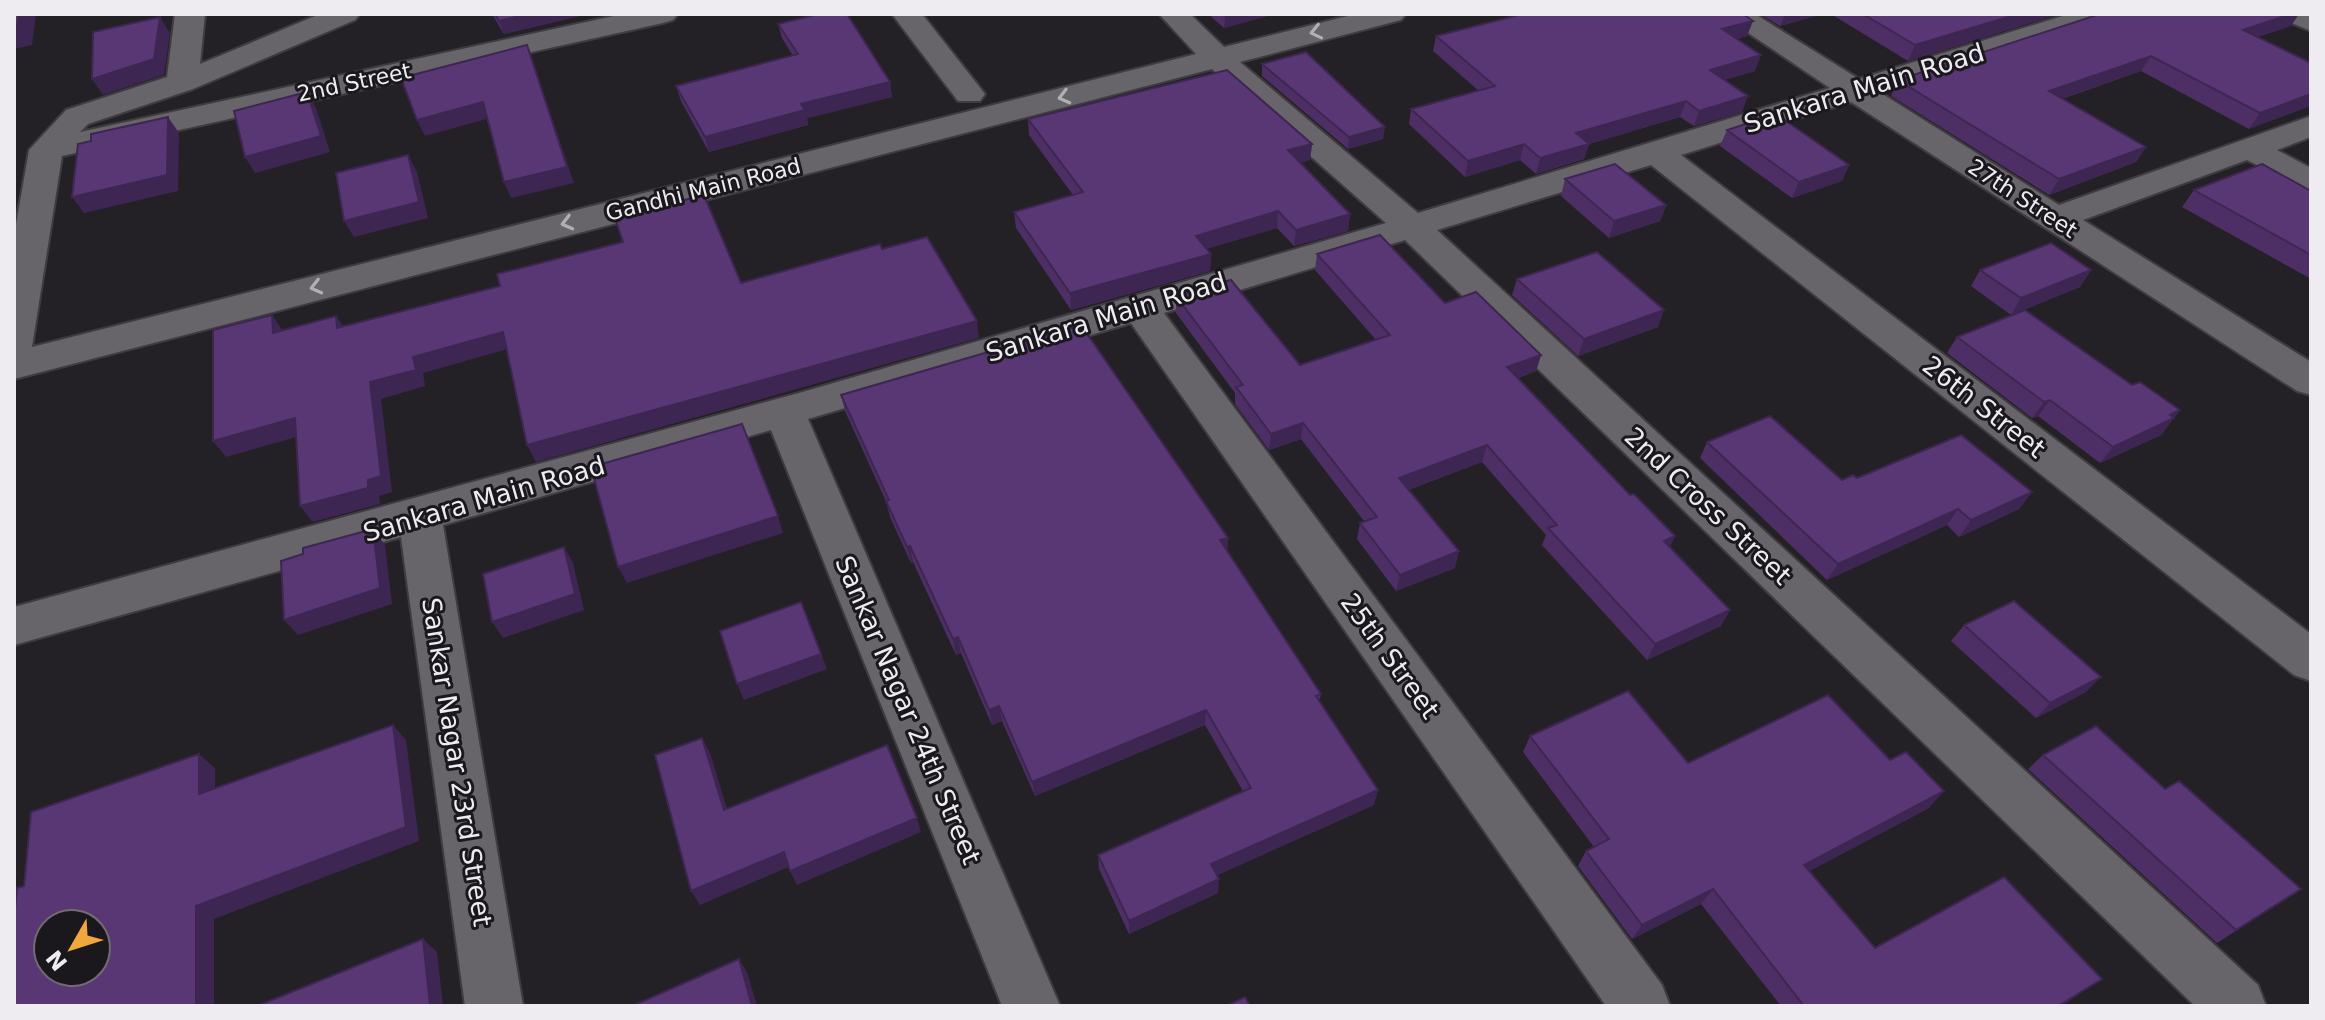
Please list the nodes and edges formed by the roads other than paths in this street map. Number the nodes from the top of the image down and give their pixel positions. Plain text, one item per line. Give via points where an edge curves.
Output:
1 (190, 14) edge
2 (345, 14) edge
3 (663, 14) edge
4 (907, 14) edge
5 (1282, 14) edge
6 (1391, 14) edge
7 (1735, 14) edge
8 (2099, 14) edge
9 (2294, 14) edge
10 (620, 18) edge
11 (2311, 22) edge
12 (1194, 35) edge
13 (182, 82) junction
14 (1855, 91) junction
15 (969, 94) junction
16 (2311, 126) edge
17 (2249, 148) junction
18 (46, 150) junction
19 (1657, 153) junction
20 (2311, 182) edge
21 (493, 210) dead end
22 (2055, 218) junction
23 (447, 222) dead end
24 (1411, 226) junction
25 (1139, 306) junction
26 (14, 346) edge
27 (2311, 381) edge
28 (785, 414) junction
29 (420, 517) junction
30 (14, 626) edge
31 (2311, 661) edge
32 (494, 1006) edge
33 (1031, 1006) edge
34 (1641, 1006) edge
35 (2237, 1006) edge

1 - 13 street
2 - 13 street
3 - 10 street, 2nd Street
4 - 15 street
5 - 12 street, Gandhi Main Road
6 -> 12 street, Gandhi Main Road
7 - 14 street, 27th Street
8 - 14 street, Sankara Main Road
9 - 11 street
10 - 18 street, 2nd Street
12 - 15 street, Gandhi Main Road
12 - 24 street, 2nd Cross Street
12 -> 26 street, Gandhi Main Road via 987,118
13 - 18 street via 77,117
14 - 19 street, Sankara Main Road
14 - 22 street, 27th Street
15 - 21 street, Gandhi Main Road
16 - 17 street
17 - 20 street
17 - 22 street
18 - 26 street
19 - 24 street, Sankara Main Road
19 - 31 street, 26th Street
22 - 27 street, 27th Street
23 - 26 street
24 - 25 street, Sankara Main Road
24 - 35 street, 2nd Cross Street
25 - 28 street, Sankara Main Road
25 - 34 street, 25th Street
28 - 29 street, Sankara Main Road
28 - 33 street, Sankar Nagar 24th Street
29 - 30 street, Sankara Main Road
29 - 32 street, Sankar Nagar 23rd Street

